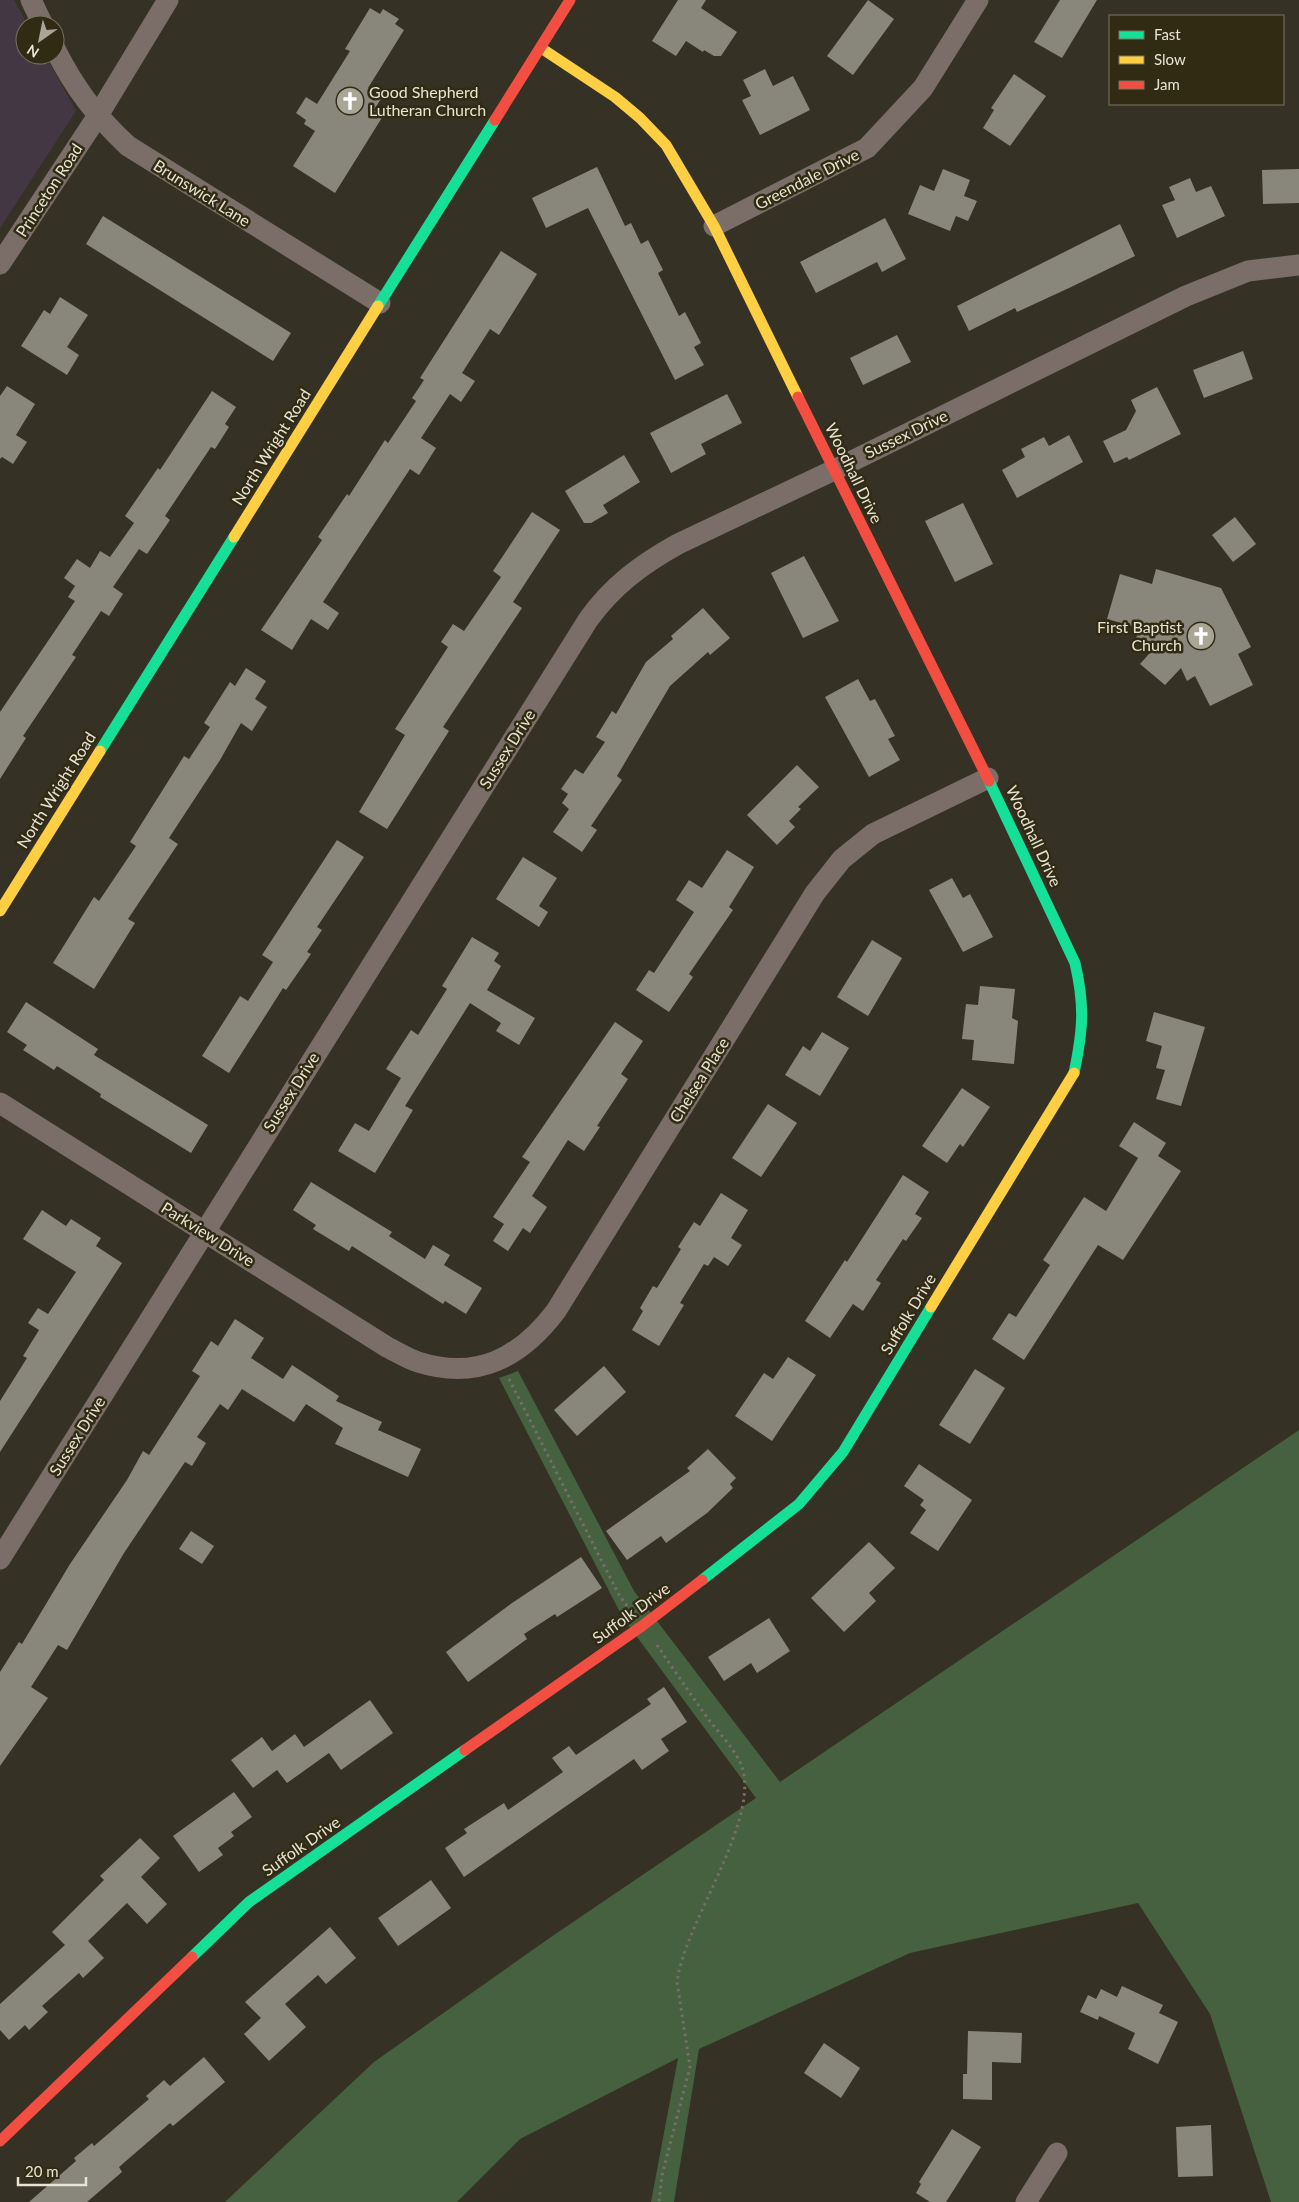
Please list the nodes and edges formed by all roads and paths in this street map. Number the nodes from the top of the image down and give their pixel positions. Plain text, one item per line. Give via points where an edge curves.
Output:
1 (31, 0) edge
2 (168, 0) edge
3 (570, 0) edge
4 (978, 0) edge
5 (38, 15) edge
6 (541, 48) junction
7 (63, 65) edge
8 (97, 117) junction
9 (714, 226) junction
10 (0, 264) edge
11 (1299, 265) edge
12 (380, 303) junction
13 (834, 470) junction
14 (988, 778) junction
15 (0, 911) edge
16 (1075, 962) joint
17 (0, 1104) edge
18 (204, 1232) junction
19 (500, 1360) junction
20 (418, 1362) joint
21 (0, 1559) edge
22 (642, 1626) junction
23 (0, 2141) edge
24 (1057, 2153) dead end
25 (659, 2202) edge
26 (1026, 2202) edge

1 - 5 street
2 - 8 street, Princeton Road
3 - 6 street, North Wright Road
4 - 9 street, Greendale Drive via 923,88 867,148
6 - 9 street, Woodhall Drive via 615,97 640,118 666,145
6 - 12 street, North Wright Road
7 - 8 street, Brunswick Lane
8 - 10 street, Princeton Road
8 - 12 street, Brunswick Lane via 128,146
9 - 13 street, Woodhall Drive
11 - 13 street, Sussex Drive via 1248,271 1186,296
12 - 15 street, North Wright Road
13 - 14 street, Woodhall Drive
13 - 18 street, Sussex Drive via 653,558 599,604
14 - 16 street, Woodhall Drive
14 - 19 street, Chelsea Place via 873,834 842,859 815,893 556,1311 539,1333 519,1350
16 - 22 street, Suffolk Drive via 1084,1028 1074,1074 843,1452 799,1504
17 - 18 street, Parkview Drive
18 - 20 street, Parkview Drive via 387,1347
18 - 21 street, Sussex Drive
19 - 20 street, Chelsea Place via 474,1368 447,1368
19 - 22 path via 619,1595
22 - 23 street, Suffolk Drive via 249,1902
22 - 25 path via 740,1760 746,1797 737,1829 678,1968 677,1982 690,2066 662,2175
24 - 26 street

